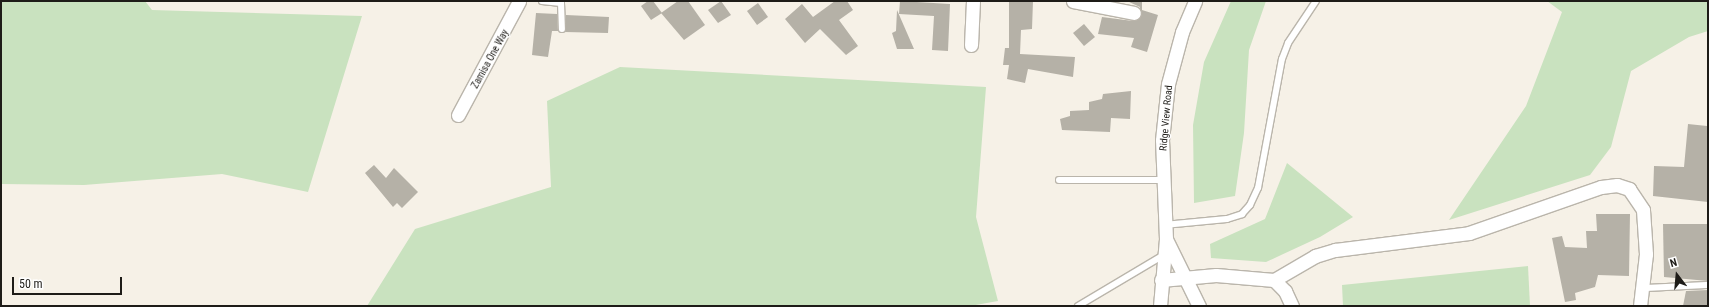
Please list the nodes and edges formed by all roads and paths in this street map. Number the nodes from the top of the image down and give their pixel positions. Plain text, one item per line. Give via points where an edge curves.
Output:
1 (519, 1) edge
2 (542, 1) edge
3 (973, 1) edge
4 (1073, 1) edge
5 (1195, 1) edge
6 (1316, 1) edge
7 (1134, 13) dead end
8 (562, 29) dead end
9 (971, 45) dead end
10 (458, 115) dead end
11 (1059, 180) dead end
12 (1162, 180) junction
13 (1165, 232) junction
14 (1168, 253) junction
15 (1187, 277) junction
16 (1161, 280) junction
17 (1274, 280) junction
18 (1708, 285) edge
19 (1644, 288) junction
20 (1078, 306) edge
21 (1160, 306) edge
22 (1199, 306) edge
23 (1292, 306) edge
24 (1640, 306) edge

1 - 10 street, Zamisa One Way
2 - 8 lane via 561,3
3 - 9 street
4 - 7 street
5 - 12 street, Ridge View Road via 1182,32 1168,84 1162,140
6 - 13 lane via 1288,43 1282,59 1258,188 1250,205 1242,214 1227,219
11 - 12 lane
12 - 13 street, Ridge View Road
13 - 14 street, Ridge View Road
14 - 15 street
14 - 16 street, Ridge View Road
14 - 20 lane
15 - 16 street
15 - 17 street via 1235,275
15 - 22 street
16 - 21 street, Ridge View Road
17 - 19 street via 1315,256 1335,250 1468,233 1601,187 1617,185 1629,189 1643,210 1646,254
17 - 23 street via 1285,291
18 - 19 lane
19 - 24 street

